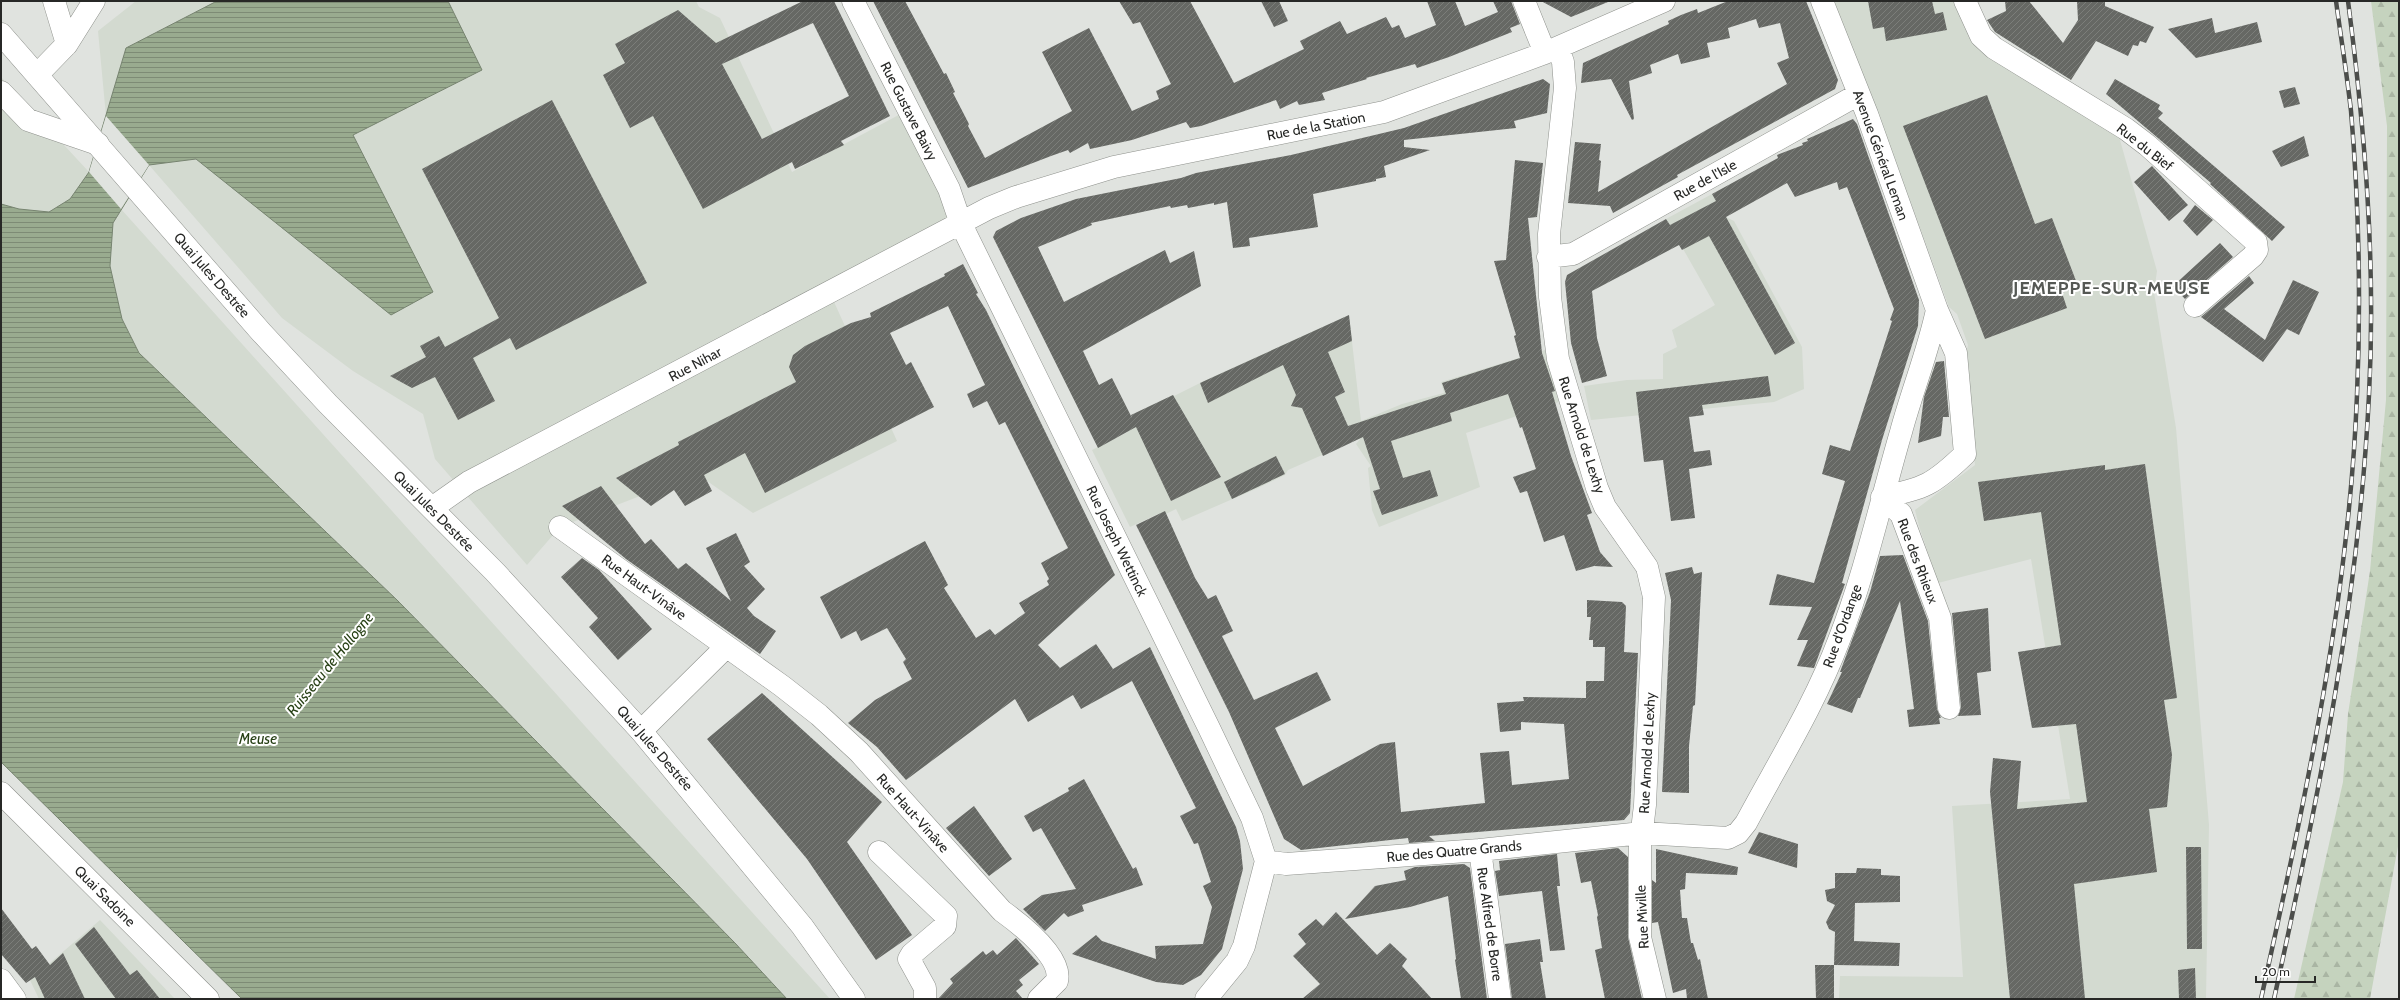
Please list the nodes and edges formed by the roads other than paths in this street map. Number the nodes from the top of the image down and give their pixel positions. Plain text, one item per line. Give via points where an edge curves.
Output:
1 (54, 1) edge
2 (94, 1) edge
3 (853, 1) edge
4 (1524, 1) edge
5 (1664, 1) edge
6 (1822, 1) edge
7 (1965, 1) edge
8 (1, 34) edge
9 (67, 44) junction
10 (1551, 50) junction
11 (37, 75) junction
12 (1, 92) edge
13 (1859, 94) junction
14 (98, 144) junction
15 (961, 224) junction
16 (1548, 257) junction
17 (2195, 306) dead end
18 (1937, 310) junction
19 (1882, 497) junction
20 (432, 508) junction
21 (560, 527) dead end
22 (726, 647) junction
23 (1949, 708) dead end
24 (641, 731) junction
25 (1, 793) edge
26 (1642, 833) junction
27 (1480, 850) junction
28 (879, 852) dead end
29 (1266, 861) junction
30 (1, 980) edge
31 (15, 999) edge
32 (208, 999) edge
33 (854, 999) edge
34 (925, 999) edge
35 (1040, 999) edge
36 (1206, 999) edge
37 (1500, 999) edge
38 (1655, 999) edge

1 - 9 street
2 - 9 street
3 - 15 street, Rue Gustave Baivy via 949,190
4 - 10 street, Rue Arnold de Lexhy
5 - 10 street, Rue de la Station
6 - 13 street, Avenue Général Leman
7 - 17 street, Rue du Bief via 1981,36 1994,48 2131,133 2256,242 2257,250 2253,256
8 - 11 street, Quai Jules Destrée
9 - 11 street
10 - 15 street, Rue de la Station via 1384,112 1114,167 1016,197
10 - 16 street, Rue Arnold de Lexhy via 1563,62 1565,88
11 - 14 street, Quai Jules Destrée
12 - 14 street via 28,120
13 - 16 street, Rue de l'Isle via 1573,254
13 - 18 street, Avenue Général Leman
14 - 20 street, Quai Jules Destrée via 277,349
15 - 20 street, Rue Nihar via 469,482
15 - 29 street, Rue Joseph Wettinck via 1209,728 1252,818
16 - 26 street, Rue Arnold de Lexhy via 1558,359 1589,468 1605,507 1646,567 1654,597
18 - 19 street, Rue d'Ordange
18 - 19 street via 1956,353 1965,454 1940,478 1913,491
19 - 23 street, Rue des Rhieux via 1901,514 1940,618
19 - 26 street, Rue d'Ordange via 1839,641 1746,823 1738,833 1728,838
20 - 24 street, Quai Jules Destrée via 495,572
21 - 22 street, Rue Haut-Vinâve
22 - 24 street
22 - 35 street, Rue Haut-Vinâve via 804,702 845,738 1002,911 1018,923 1053,959 1058,968 1057,981
24 - 33 street, Quai Jules Destrée via 802,926
25 - 32 street, Quai Sadoine
26 - 27 street, Rue des Quatre Grands
26 - 38 street, Rue Miville via 1640,937
27 - 29 street, Rue des Quatre Grands via 1286,864
27 - 37 street, Rue Alfred de Borre
28 - 34 street via 946,916 945,926 909,959 924,988
29 - 36 street via 1244,946 1236,961
30 - 31 street

